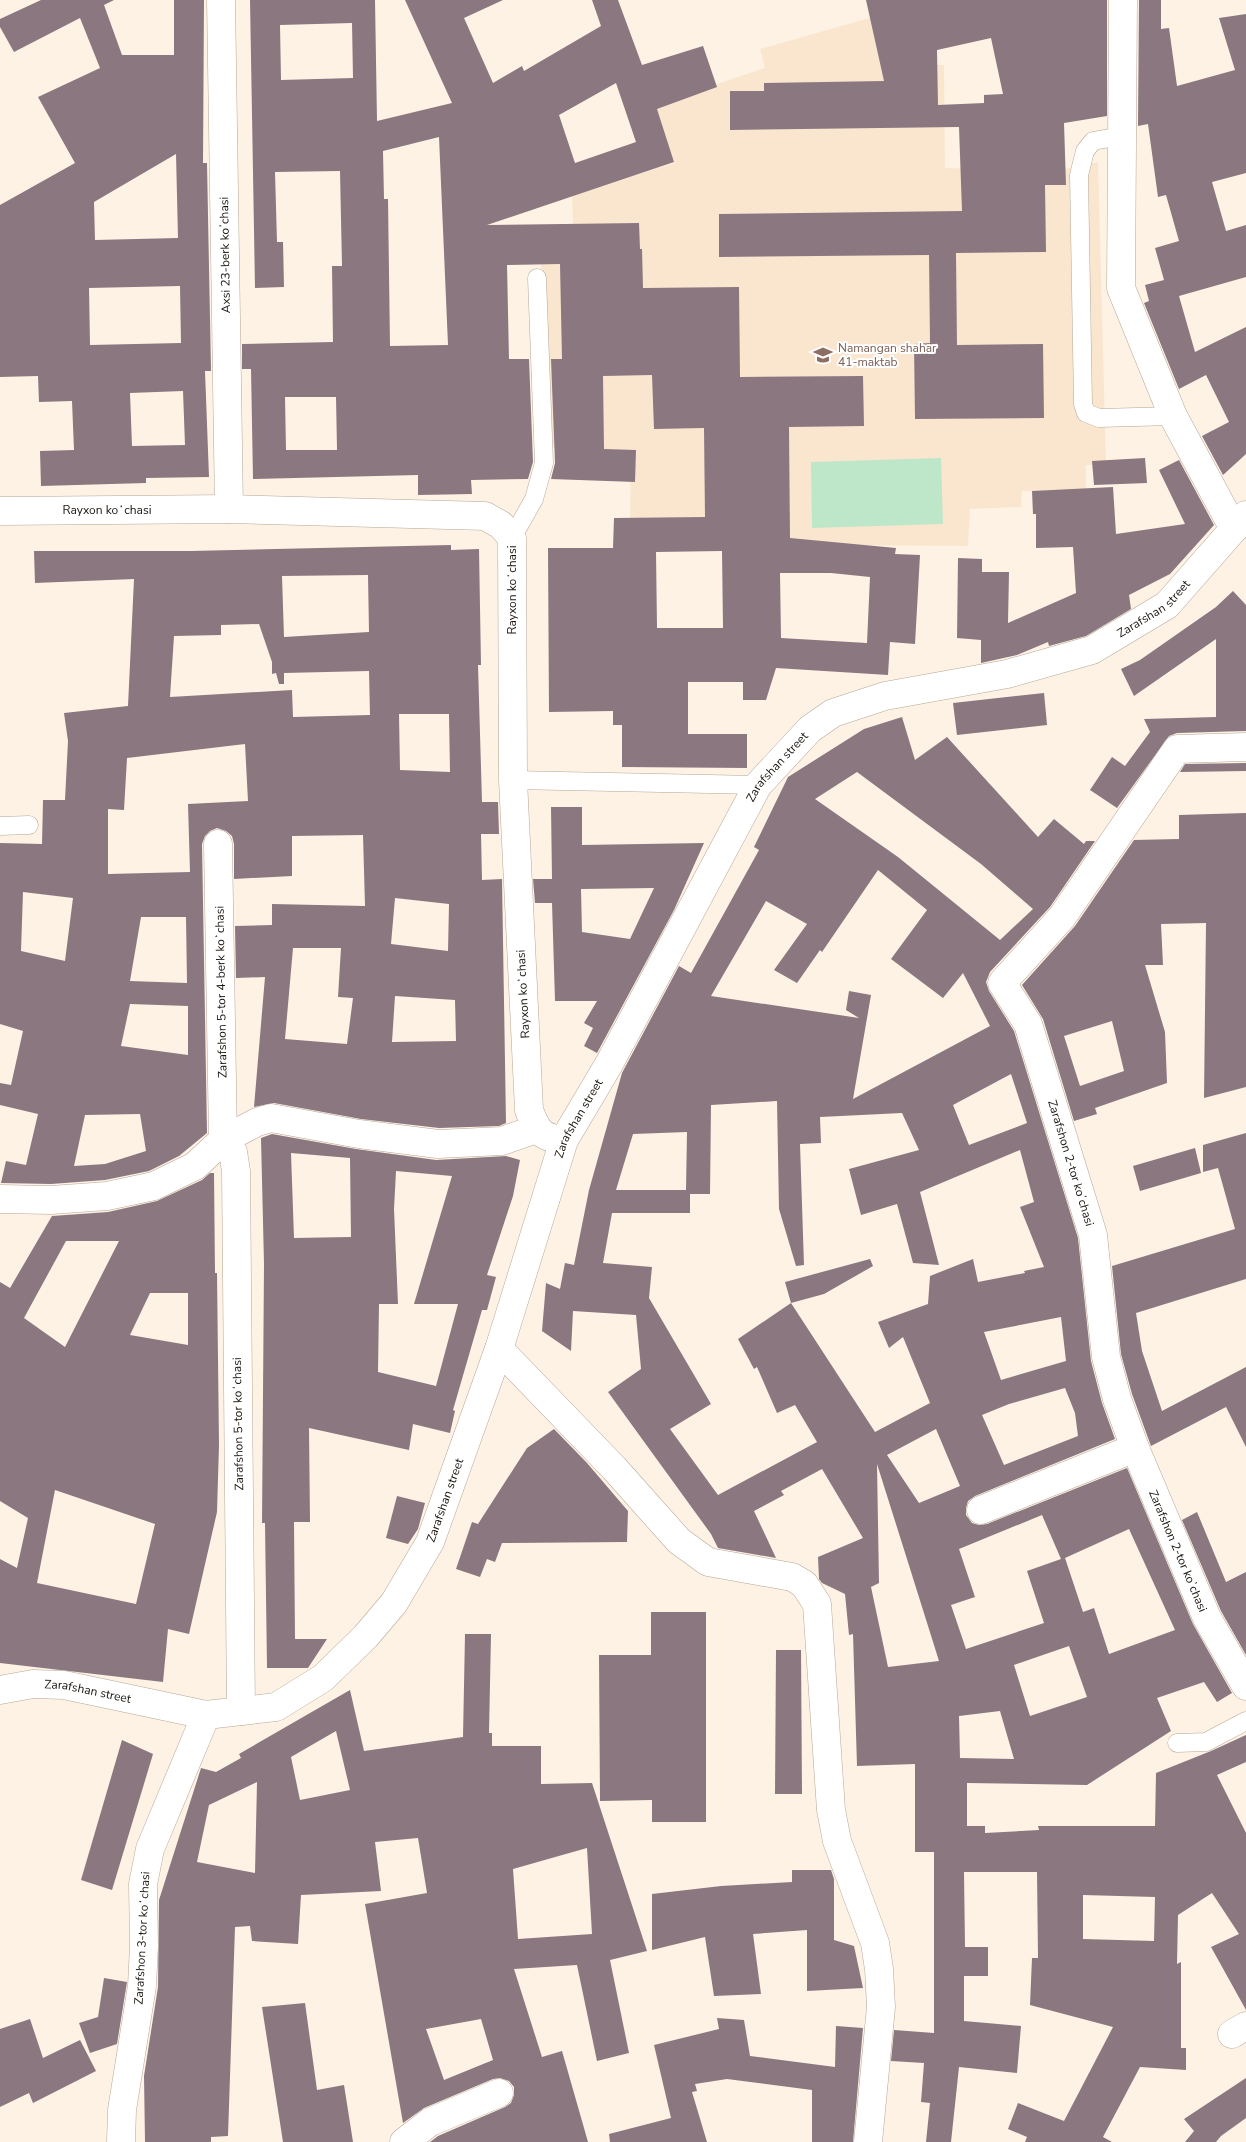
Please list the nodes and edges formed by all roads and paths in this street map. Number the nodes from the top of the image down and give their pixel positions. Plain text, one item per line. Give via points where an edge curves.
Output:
1 (222, 0) edge
2 (1123, 0) edge
3 (1121, 136) junction
4 (537, 278) dead end
5 (1173, 416) junction
6 (229, 509) junction
7 (0, 511) edge
8 (1240, 522) edge
9 (512, 538) junction
10 (1246, 747) edge
11 (513, 780) junction
12 (758, 785) junction
13 (29, 825) dead end
14 (0, 826) edge
15 (218, 844) dead end
16 (536, 1129) junction
17 (223, 1140) junction
18 (564, 1140) junction
19 (1, 1202) edge
20 (499, 1349) junction
21 (1135, 1448) junction
22 (981, 1510) dead end
23 (1246, 1686) edge
24 (0, 1690) edge
25 (241, 1711) junction
26 (206, 1715) junction
27 (1246, 1721) edge
28 (1177, 1743) dead end
29 (499, 2093) dead end
30 (121, 2142) edge
31 (404, 2142) edge
32 (868, 2142) edge

1 - 6 street, Аxsi 23-berk koʼchasi
2 - 3 street
3 - 5 street via 1121,288
3 - 5 lane via 1094,141 1085,152 1079,175 1083,404 1086,412 1099,418
4 - 9 lane via 544,463 534,499
5 - 8 street
6 - 7 street, Rayxon koʻchasi
6 - 9 street, Rayxon koʻchasi via 485,516 501,525
8 - 12 street, Zarafshan street via 1167,604 1092,650 1007,674 885,696 833,713 810,728
9 - 11 street, Rayxon koʻchasi
10 - 21 street, Zarafshon 2-tor koʼchasi via 1177,749 1062,917 1002,983 1028,1024 1093,1235 1106,1357
11 - 12 lane
11 - 16 street, Rayxon koʻchasi via 528,1110
12 - 18 street, Zarafshan street via 609,1064
13 - 14 lane
15 - 17 street, Zarafshon 5-tor 4-berk koʻchasi
16 - 17 street via 502,1142 438,1144 271,1118 256,1122
16 - 18 street via 550,1139
17 - 19 street via 195,1166 154,1186 107,1196
17 - 25 street, Zarafshon 5-tor koʻchasi via 233,1152 236,1172
18 - 20 street, Zarafshan street
20 - 25 street, Zarafshan street via 430,1542 394,1603 323,1678 276,1707
20 - 32 street via 614,1468 679,1541 708,1562 792,1577 804,1584 817,1604 831,1810 837,1841 875,1943 879,1969 881,2007
21 - 22 street
21 - 23 street, Zarafshon 2-tor koʼchasi via 1206,1618
24 - 26 street, Zarafshan street via 33,1684 64,1684
25 - 26 street, Zarafshan street
26 - 30 street, Zarafshon 3-tor koʻchasi via 150,1849 143,1884 142,1986 122,2110
27 - 28 lane via 1206,1742
29 - 31 street via 430,2122

